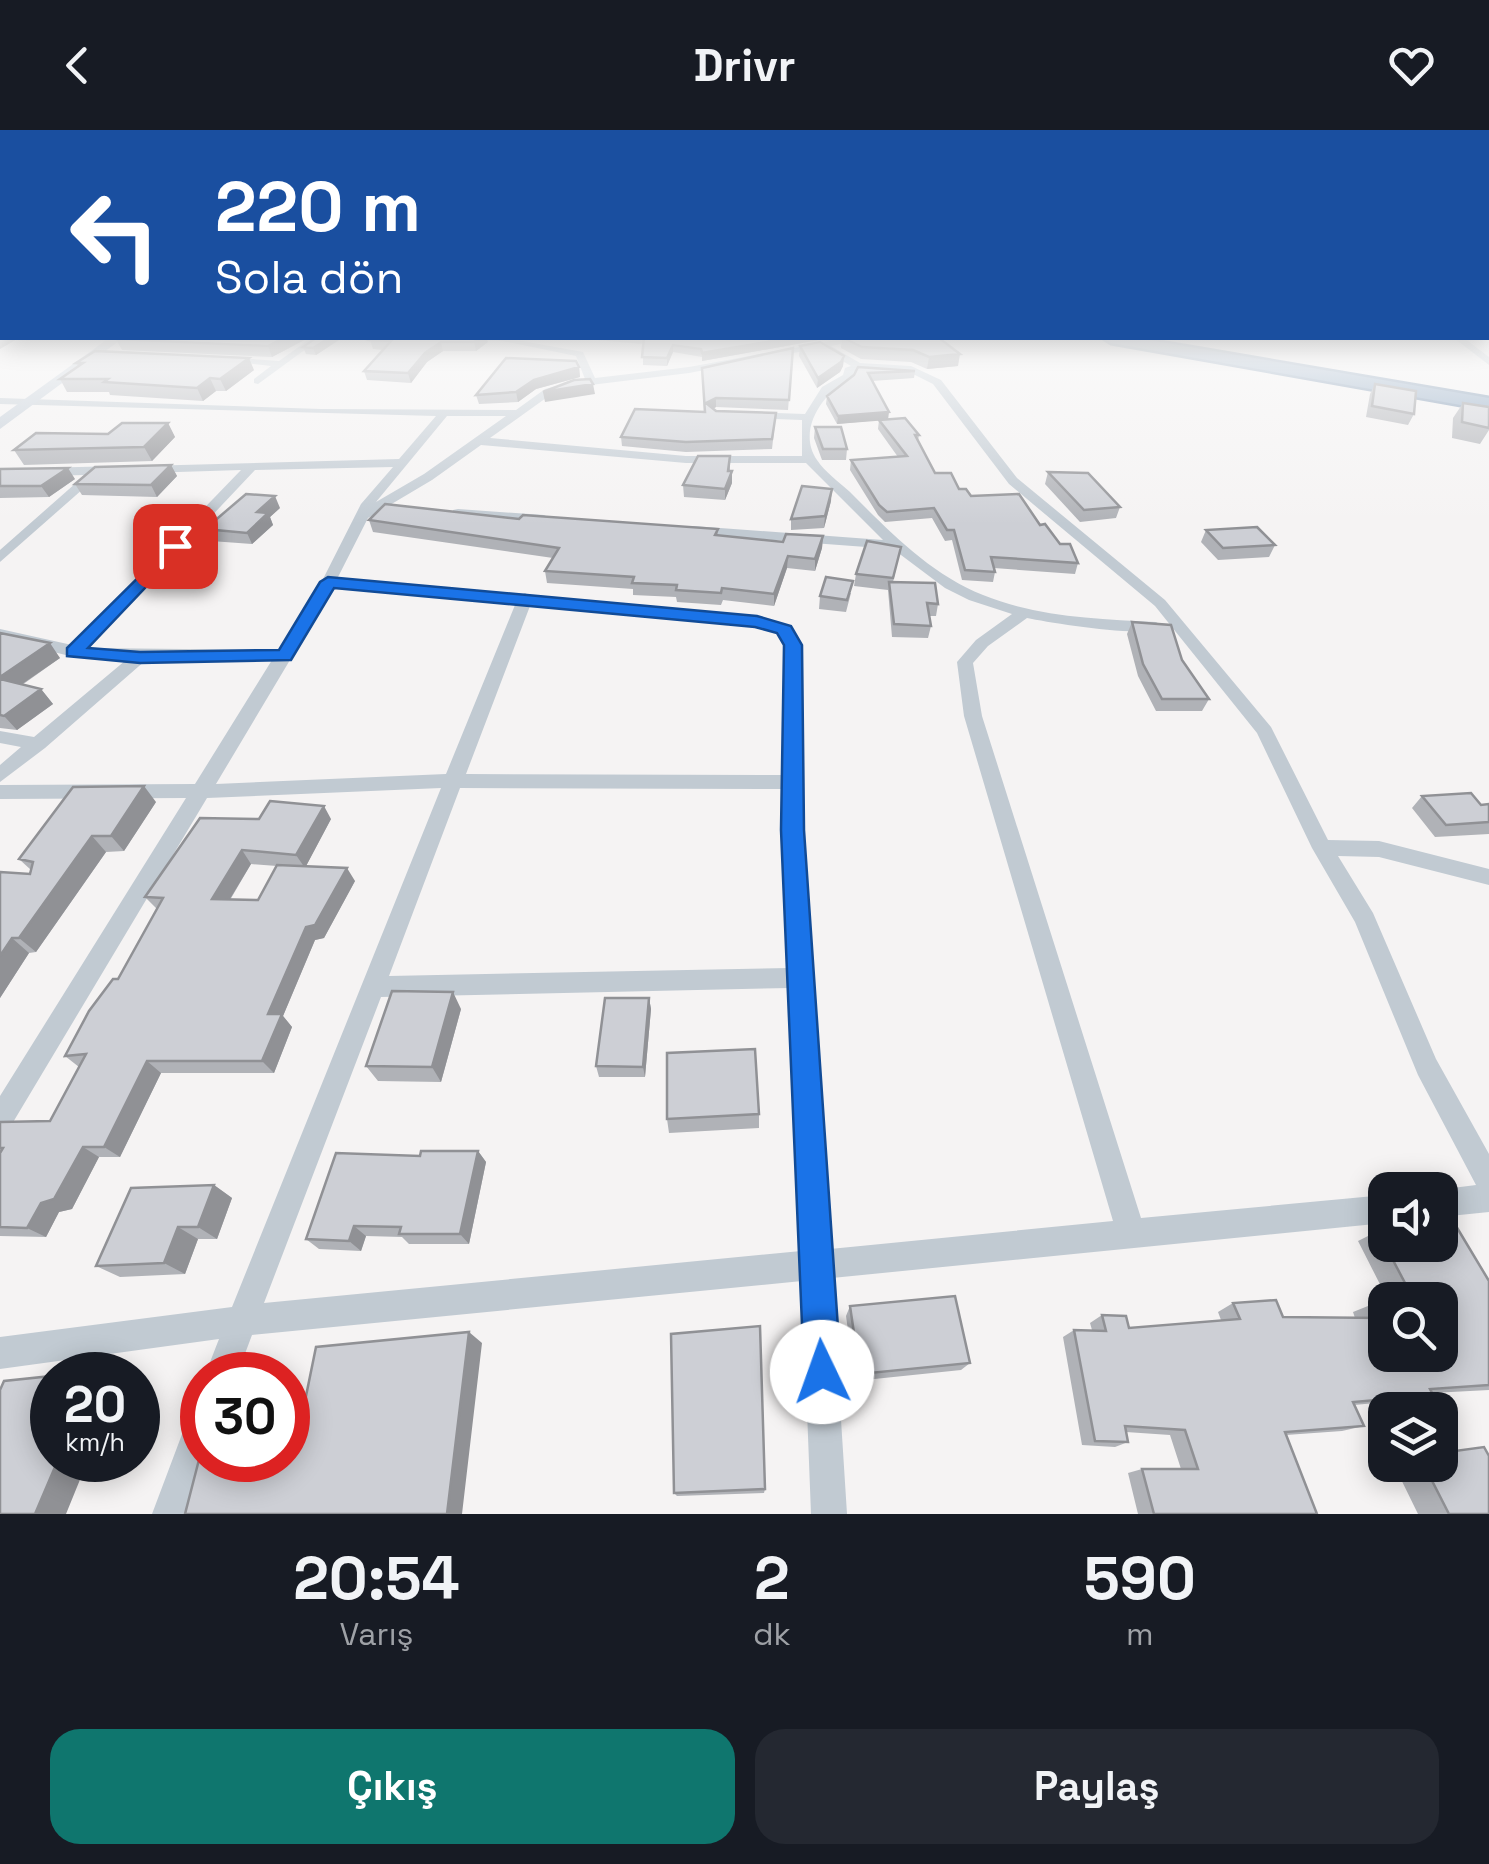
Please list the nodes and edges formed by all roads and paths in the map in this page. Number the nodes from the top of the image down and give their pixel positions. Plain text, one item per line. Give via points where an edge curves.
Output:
1 (38, 396) edge
2 (544, 396) edge
3 (821, 396) edge
4 (947, 396) edge
5 (1441, 396) edge
6 (7, 401) edge
7 (31, 401) junction
8 (1489, 404) edge
9 (0, 410) edge
10 (444, 413) junction
11 (517, 413) junction
12 (734, 414) edge
13 (806, 417) junction
14 (0, 424) edge
15 (480, 440) junction
16 (809, 459) junction
17 (400, 463) junction
18 (251, 466) junction
19 (96, 470) junction
20 (0, 472) edge
21 (382, 508) junction
22 (401, 509) edge
23 (441, 512) edge
24 (361, 515) junction
25 (561, 521) edge
26 (680, 530) edge
27 (900, 546) junction
28 (0, 558) edge
29 (328, 582) junction
30 (525, 598) junction
31 (1024, 612) junction
32 (1183, 629) junction
33 (0, 634) edge
34 (74, 652) junction
35 (284, 656) junction
36 (140, 657) junction
37 (0, 736) edge
38 (39, 744) junction
39 (0, 775) edge
40 (453, 781) junction
41 (793, 782) junction
42 (203, 791) junction
43 (0, 792) edge
44 (1322, 848) junction
45 (1489, 877) edge
46 (801, 978) junction
47 (372, 987) junction
48 (0, 1120) edge
49 (1489, 1182) edge
50 (1489, 1198) edge
51 (1458, 1201) edge
52 (1368, 1210) edge
53 (1131, 1234) junction
54 (818, 1265) junction
55 (240, 1321) junction
56 (229, 1352) edge
57 (0, 1353) edge
58 (182, 1482) edge
59 (170, 1514) edge
60 (829, 1514) edge

1 - 7 main road
2 - 11 street
3 - 13 street
4 - 32 street via 1013,481
5 - 8 highway
6 - 7 street
6 - 9 main road
7 - 10 street
7 - 14 main road
10 - 11 street
10 - 17 street
11 - 15 street
12 - 13 street
13 - 16 street
15 - 16 street via 658,456
15 - 21 street
16 - 27 street
17 - 18 street
17 - 24 street
18 - 19 street
18 - 34 street
19 - 20 street
19 - 28 street
21 - 22 street
21 - 24 street
23 - 25 street
24 - 29 street
26 - 27 street
27 - 31 street via 971,596
29 - 30 street
29 - 35 street
30 - 40 street
30 - 41 street via 784,630 793,645
31 - 32 street
31 - 53 street via 965,662 973,716
32 - 44 street via 1265,731
33 - 34 street
34 - 36 street
35 - 36 street
35 - 42 street
36 - 38 street
37 - 38 street
38 - 39 street
40 - 41 street
40 - 42 street
40 - 47 street
41 - 46 street
42 - 43 street
42 - 48 street
44 - 45 street via 1379,849
44 - 49 street via 1366,920 1427,1067
46 - 47 street
46 - 54 street
47 - 55 street
50 - 51 street
52 - 53 street
53 - 54 street
54 - 55 street
54 - 60 street
55 - 56 street
55 - 57 street
58 - 59 street

